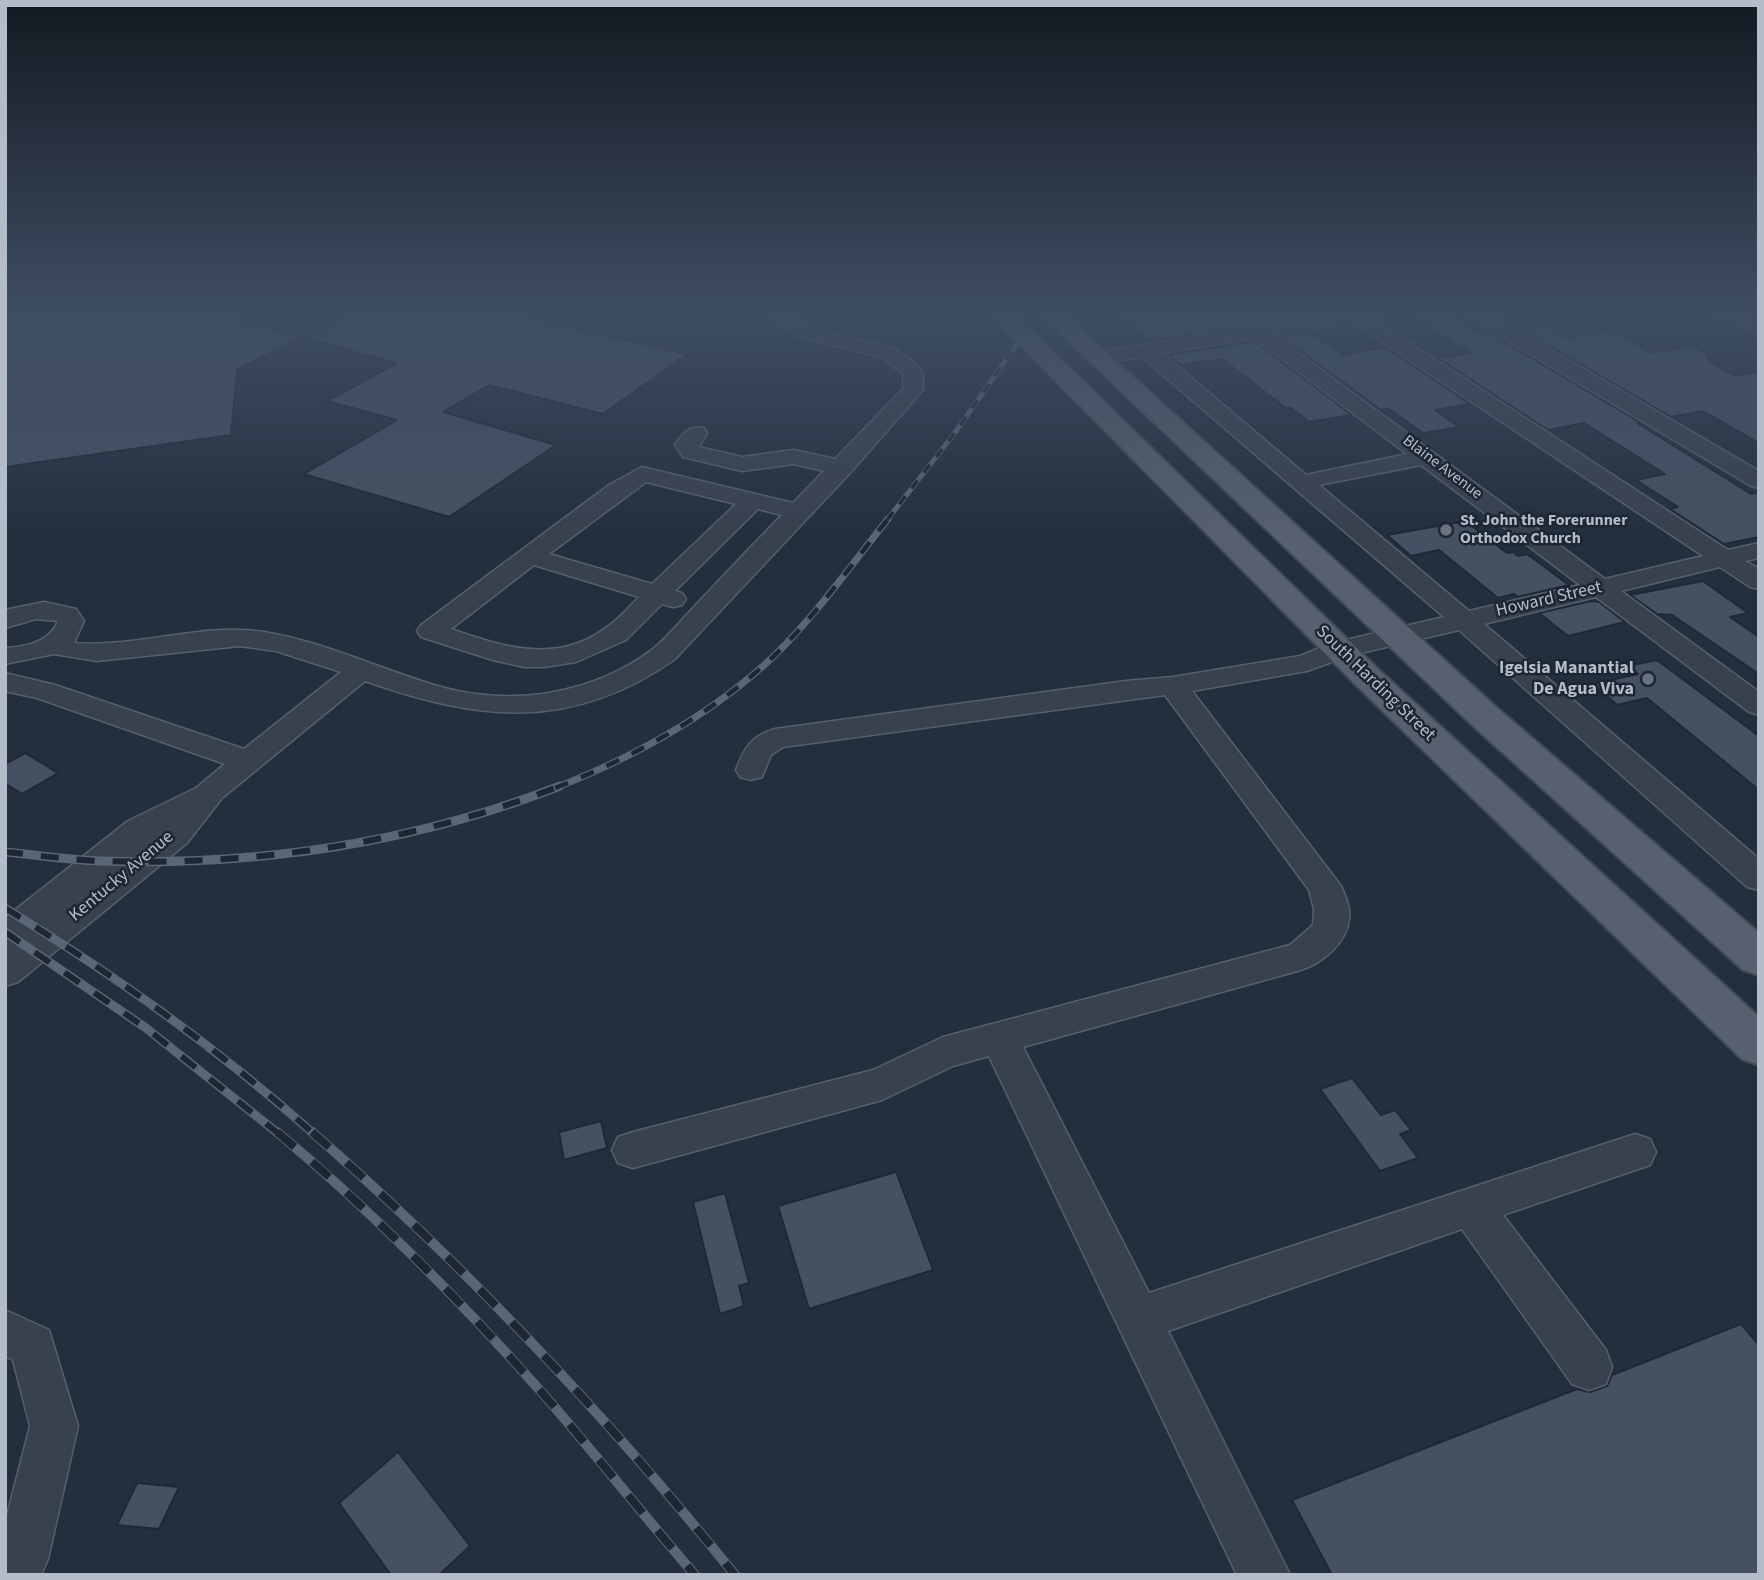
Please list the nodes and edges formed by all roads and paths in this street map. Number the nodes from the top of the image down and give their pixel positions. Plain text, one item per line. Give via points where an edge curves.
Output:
1 (913, 387) edge
2 (1074, 387) edge
3 (1129, 387) edge
4 (1189, 387) edge
5 (1332, 387) edge
6 (1470, 387) edge
7 (1600, 387) edge
8 (696, 433) dead end
9 (1427, 457) junction
10 (842, 468) junction
11 (1759, 481) edge
12 (1303, 483) junction
13 (753, 501) junction
14 (800, 512) junction
15 (1759, 550) edge
16 (530, 556) junction
17 (1725, 558) junction
18 (1759, 581) edge
19 (1601, 588) junction
20 (657, 594) junction
21 (708, 609) junction
22 (5, 620) edge
23 (1463, 621) junction
24 (1397, 636) junction
25 (51, 645) junction
26 (1339, 650) junction
27 (5, 656) edge
28 (362, 669) junction
29 (5, 682) edge
30 (1173, 686) junction
31 (1759, 706) edge
32 (248, 761) junction
33 (751, 770) dead end
34 (211, 791) junction
35 (1759, 878) edge
36 (5, 938) edge
37 (1759, 958) edge
38 (5, 972) edge
39 (999, 1037) junction
40 (1759, 1046) edge
41 (633, 1150) dead end
42 (1635, 1152) dead end
43 (1471, 1207) junction
44 (1138, 1319) junction
45 (5, 1332) edge
46 (1589, 1367) dead end
47 (12, 1575) edge
48 (1264, 1575) edge

1 - 10 street
2 - 26 main road, South Harding Street
3 - 24 main road
4 - 12 street
5 - 9 street, Blaine Avenue
6 - 17 street
7 - 11 street
8 - 10 street via 686,445 691,452 742,464 794,457
9 - 12 street
9 - 19 street, Blaine Avenue
10 - 14 street
12 - 23 street
13 - 14 street
13 - 16 street via 642,474
13 - 20 street
14 - 21 street
15 - 17 street, Howard Street
16 - 20 street
16 - 20 street via 431,631 512,659 542,660 594,647 617,634
17 - 18 street
17 - 19 street, Howard Street
19 - 23 street, Howard Street
19 - 31 street, Blaine Avenue
20 - 21 street
21 - 28 street via 666,653 637,673 586,693 538,703 486,704 456,699
22 - 25 street via 35,611 67,615 70,627
23 - 24 street, Howard Street
23 - 35 street
24 - 26 street, Howard Street
24 - 37 main road
25 - 27 street
25 - 28 street via 111,651 239,638 272,641
26 - 30 street, Howard Street via 1307,663
26 - 40 main road, South Harding Street
28 - 32 street, Kentucky Avenue
29 - 32 street via 45,691
30 - 33 street, Howard Street via 775,739 758,750
30 - 39 street via 1324,886 1332,903 1333,923 1325,938 1301,956
32 - 34 street, Kentucky Avenue
34 - 36 street via 140,829
34 - 38 street, Kentucky Avenue via 174,835
39 - 41 street via 943,1053 882,1084
39 - 44 street
42 - 43 street
43 - 44 street
43 - 46 street
44 - 48 street
45 - 47 street via 33,1346 54,1426 22,1559

